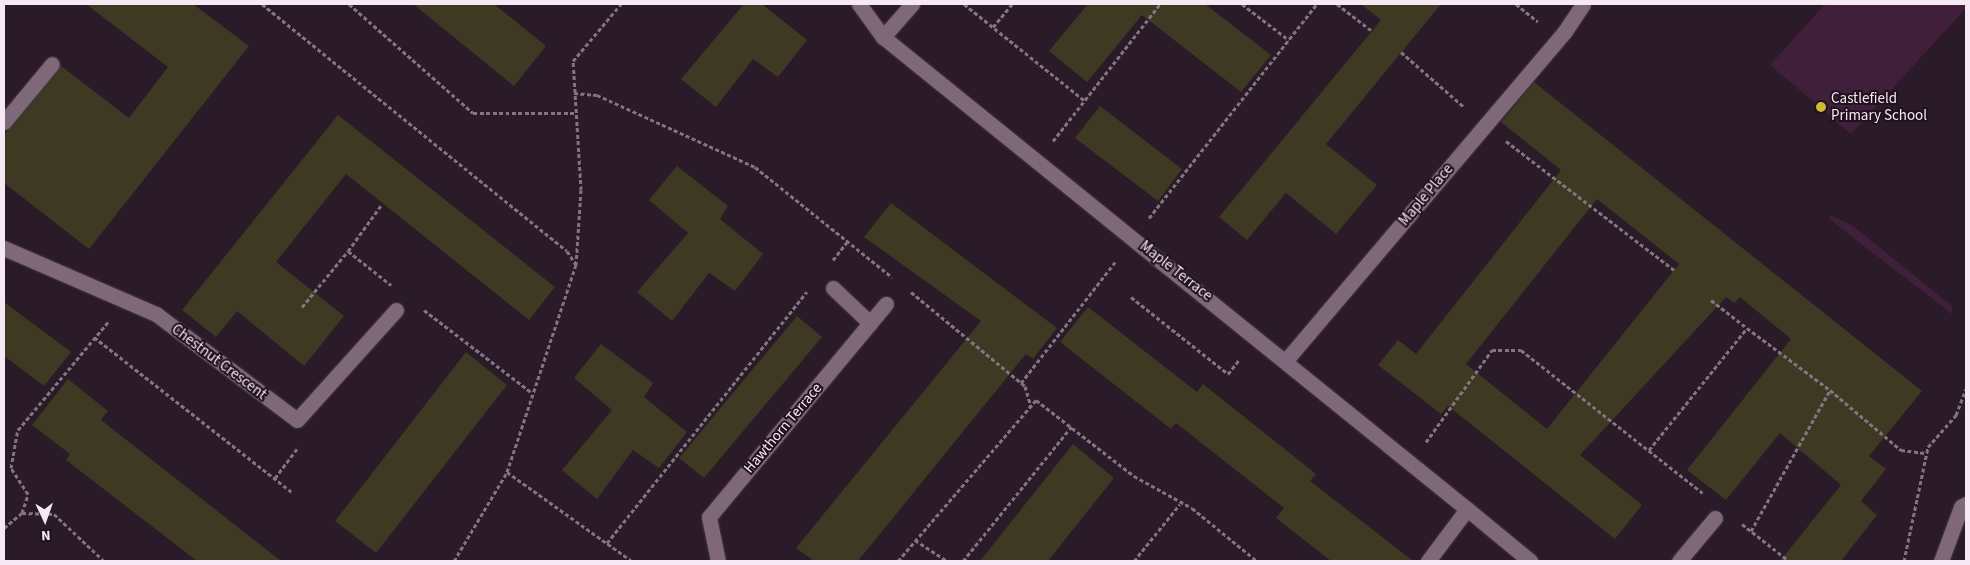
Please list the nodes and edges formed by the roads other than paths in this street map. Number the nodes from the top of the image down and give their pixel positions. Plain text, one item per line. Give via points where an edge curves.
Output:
1 (859, 4) edge
2 (912, 4) edge
3 (1583, 4) edge
4 (883, 37) junction
5 (52, 64) dead end
6 (4, 122) edge
7 (4, 248) edge
8 (832, 288) dead end
9 (886, 304) dead end
10 (396, 310) dead end
11 (870, 323) junction
12 (1287, 359) junction
13 (1966, 504) edge
14 (1467, 509) junction
15 (1715, 518) dead end
16 (718, 561) edge
17 (1428, 561) edge
18 (1530, 561) edge
19 (1679, 561) edge
20 (1941, 561) edge

1 - 4 street, Maple Terrace
2 - 4 street
3 - 12 street, Maple Place via 1565,30
4 - 12 street, Maple Terrace
5 - 6 street
7 - 10 street, Chestnut Crescent via 156,314 297,420
8 - 11 street
9 - 11 street, Hawthorn Terrace
11 - 16 street, Hawthorn Terrace via 709,517
12 - 14 street, Maple Terrace
13 - 20 street via 1961,507
14 - 17 street
14 - 18 street, Maple Terrace
15 - 19 street

